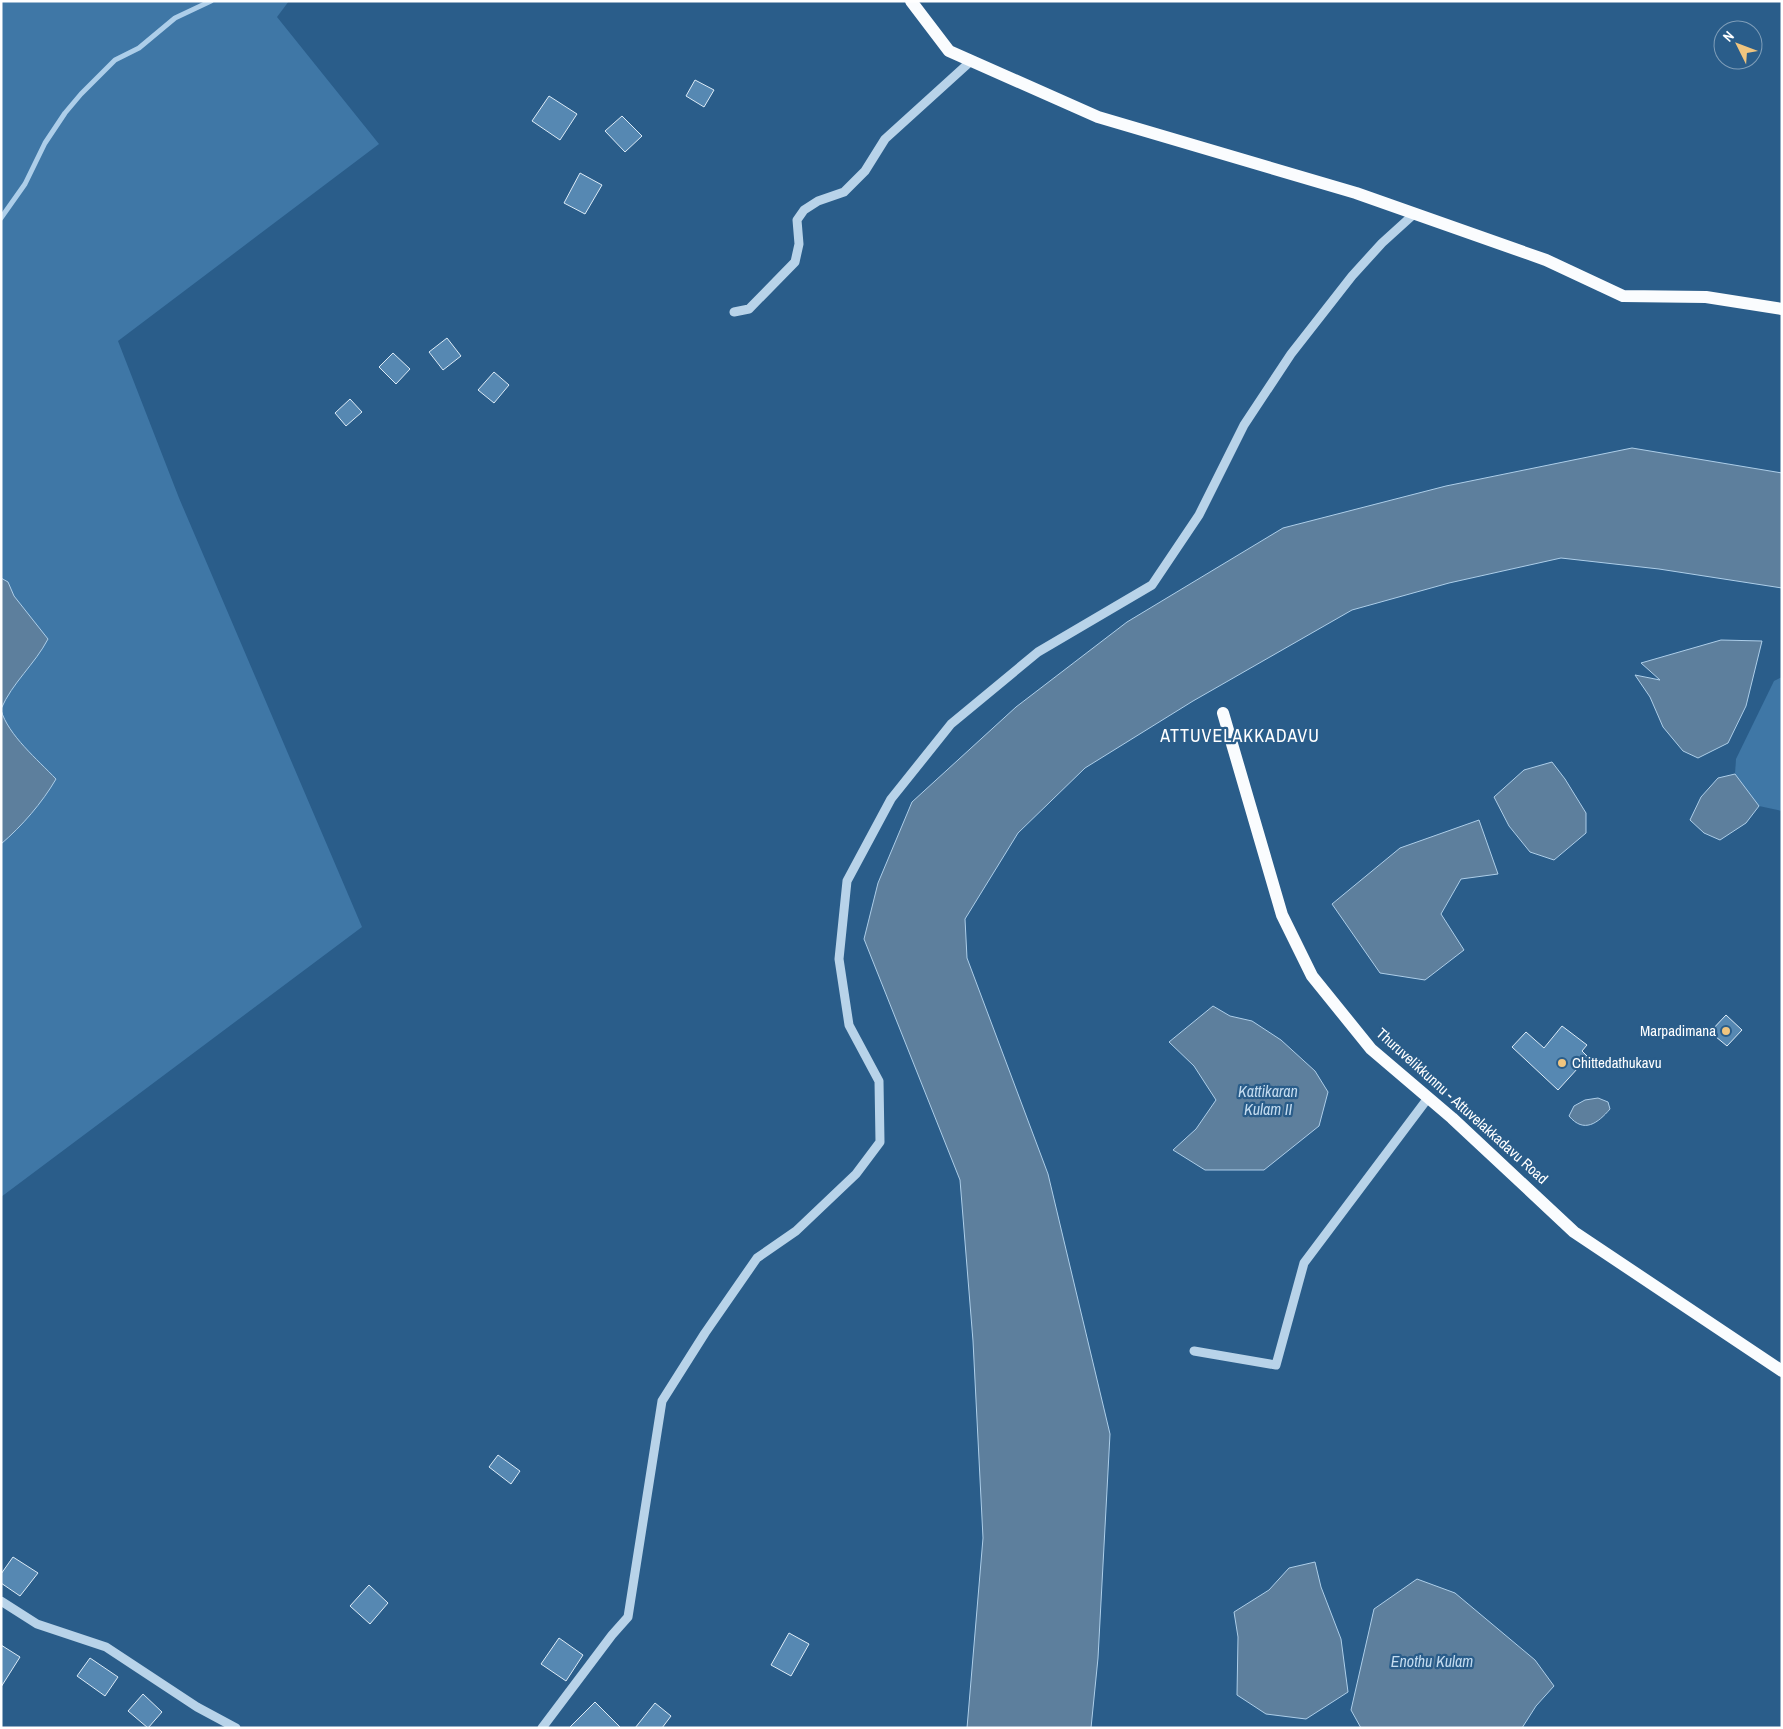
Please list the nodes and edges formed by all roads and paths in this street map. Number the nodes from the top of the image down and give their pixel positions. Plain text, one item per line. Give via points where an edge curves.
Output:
1 (911, 1) edge
2 (971, 61) junction
3 (1414, 214) junction
4 (1782, 309) edge
5 (734, 312) dead end
6 (1223, 713) dead end
7 (1428, 1098) junction
8 (1194, 1351) dead end
9 (1782, 1370) edge
10 (1, 1601) edge
11 (236, 1728) edge
12 (542, 1728) edge

1 - 2 main road via 949,51
2 - 3 main road via 1098,118 1356,193
2 - 5 street via 885,139 865,171 844,192 804,210 797,220 799,244 795,262 749,309
3 - 4 main road via 1546,260 1623,296 1706,297
3 - 12 street via 1352,276 1291,354 1244,425 1199,515 1152,585 1038,652 951,724 891,799 846,881 839,959 849,1025 879,1081 880,1142 856,1174 796,1231 757,1258 662,1401 628,1617
6 - 7 main road, Thuruvelikkunnu - Attuvelakkadavu Road via 1282,915 1312,976 1372,1049
7 - 8 street via 1304,1263 1276,1365
7 - 9 main road, Thuruvelikkunnu - Attuvelakkadavu Road via 1574,1232
10 - 11 street via 37,1624 106,1647 197,1707

